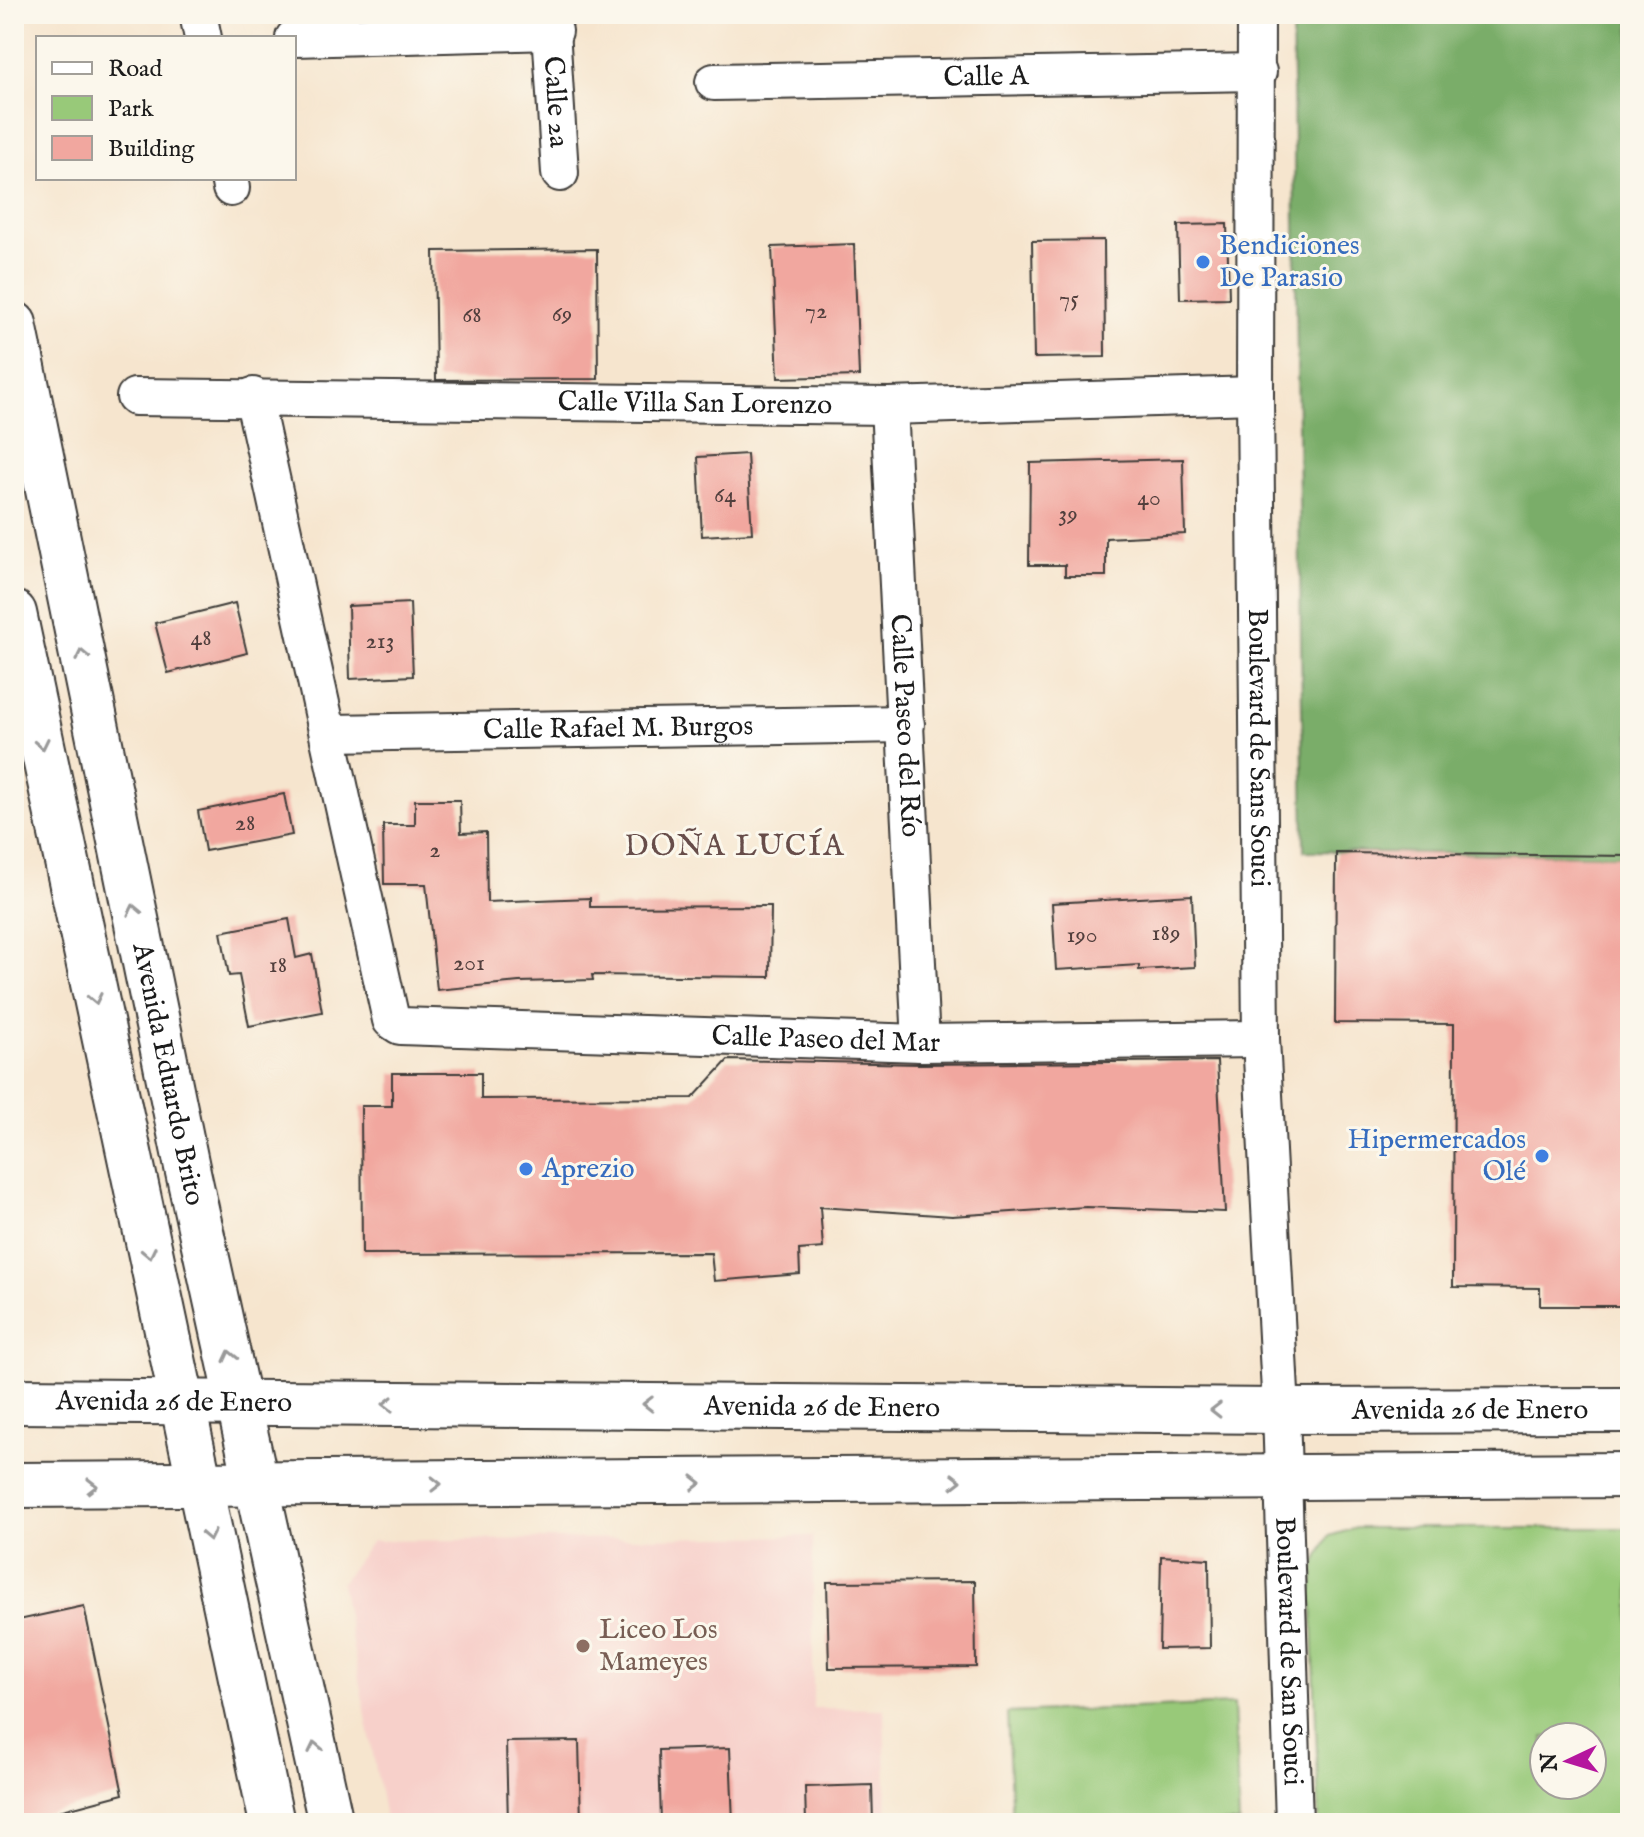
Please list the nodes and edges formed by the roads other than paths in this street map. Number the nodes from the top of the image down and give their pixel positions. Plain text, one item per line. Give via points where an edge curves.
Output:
1 (198, 14) edge
2 (1256, 14) edge
3 (552, 23) edge
4 (203, 36) edge
5 (296, 38) edge
6 (1258, 72) junction
7 (714, 82) dead end
8 (560, 173) dead end
9 (14, 324) edge
10 (1255, 395) junction
11 (253, 396) junction
12 (135, 397) dead end
13 (889, 406) junction
14 (14, 613) edge
15 (906, 724) junction
16 (330, 733) junction
17 (1261, 1039) junction
18 (921, 1043) junction
19 (14, 1401) edge
20 (180, 1402) junction
21 (241, 1404) junction
22 (1630, 1410) edge
23 (1281, 1411) junction
24 (1630, 1475) edge
25 (1282, 1480) junction
26 (14, 1485) edge
27 (258, 1485) junction
28 (199, 1486) junction
29 (272, 1823) edge
30 (331, 1823) edge
31 (1294, 1823) edge

1 - 4 street
2 - 6 street, Boulevard de Sans Souci
3 - 5 street, Calle 2a
3 - 8 street, Calle 2a
6 - 7 street, Calle A
6 - 10 street, Boulevard de Sans Souci
21 -> 9 street, Avenida Eduardo Brito via 188,1172
10 - 13 street, Calle Villa San Lorenzo
10 - 17 street, Boulevard de Sans Souci
11 - 12 street, Calle Villa San Lorenzo
11 - 13 street, Calle Villa San Lorenzo
11 - 16 street
13 - 15 street, Calle Paseo del Río
14 -> 20 street, Avenida Eduardo Brito
15 - 16 street, Calle Rafael M. Burgos
15 - 18 street, Calle Paseo del Río
16 - 18 street, Calle Paseo del Mar via 386,1009 400,1026
17 - 18 street, Calle Paseo del Mar
17 - 23 street, Boulevard de Sans Souci
19 - 20 street, Avenida 26 de Enero
20 - 21 street, Avenida 26 de Enero
20 - 28 street, Avenida Eduardo Brito
23 -> 21 street, Avenida 26 de Enero
21 - 27 street, Avenida Eduardo Brito
22 - 23 street, Avenida 26 de Enero
23 - 25 street, Boulevard de Sans Souci
24 - 25 street
27 -> 25 street
25 - 31 street, Boulevard de San Souci
26 -> 28 street
27 - 28 street
30 -> 27 street, Avenida Eduardo Brito
28 -> 29 street, Avenida Eduardo Brito

